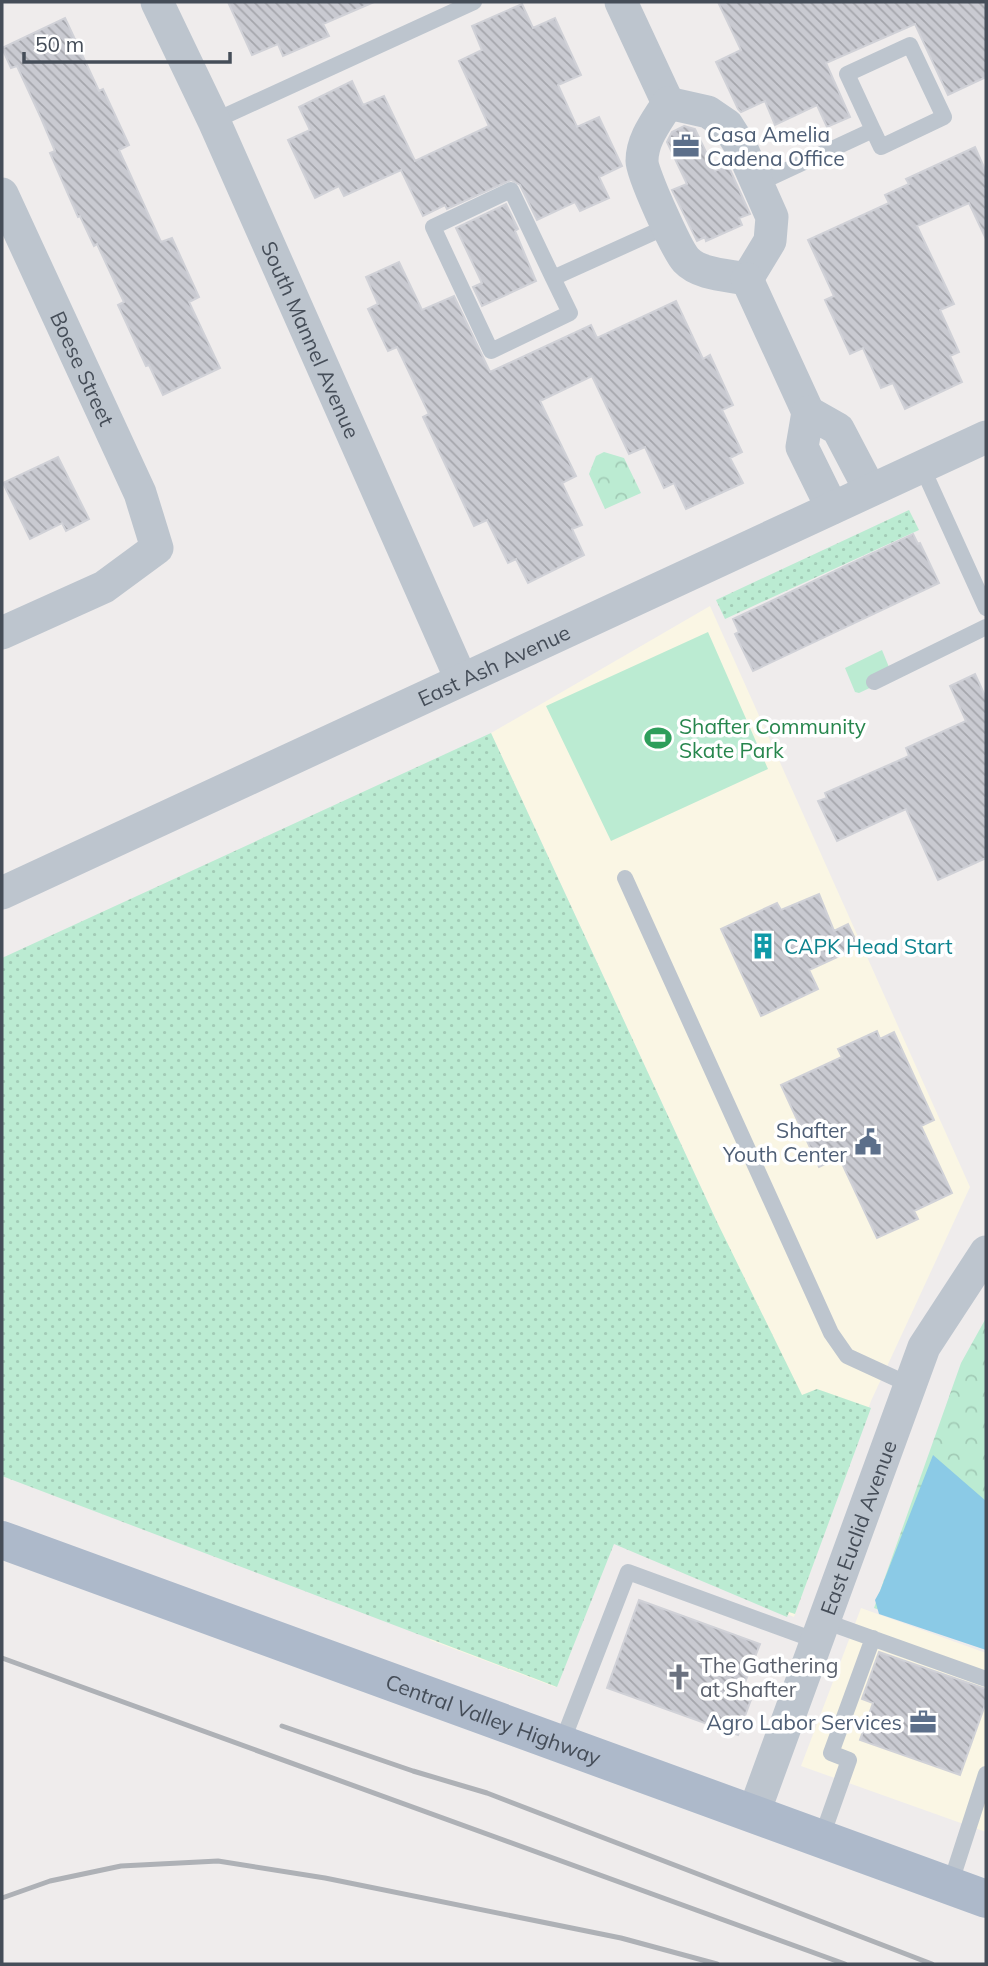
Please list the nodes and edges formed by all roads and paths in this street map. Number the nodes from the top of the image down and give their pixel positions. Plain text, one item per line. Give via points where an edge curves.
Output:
1 (157, 2) edge
2 (474, 2) edge
3 (621, 2) edge
4 (668, 103) junction
5 (214, 121) junction
6 (873, 131) junction
7 (757, 184) junction
8 (3, 198) edge
9 (668, 226) junction
10 (553, 278) junction
11 (747, 279) junction
12 (808, 412) junction
13 (986, 437) edge
14 (922, 467) junction
15 (870, 491) junction
16 (832, 508) junction
17 (986, 608) edge
18 (986, 627) edge
19 (2, 633) edge
20 (461, 679) junction
21 (874, 682) dead end
22 (625, 878) dead end
23 (2, 893) edge
24 (986, 1252) edge
25 (910, 1385) junction
26 (2, 1540) edge
27 (820, 1631) junction
28 (873, 1638) junction
29 (986, 1679) edge
30 (561, 1745) junction
31 (986, 1774) edge
32 (754, 1815) junction
33 (821, 1839) junction
34 (950, 1886) junction
35 (986, 1899) edge

1 - 5 street, South Mannel Avenue
2 - 5 lane
3 - 4 street
4 - 7 street via 708,111 727,125
4 - 9 street via 647,137 642,163
5 - 20 street, South Mannel Avenue
6 - 6 lane via 881,147 944,117 910,45 847,74
6 - 7 lane
7 - 11 street via 772,217 770,241
8 - 19 street, Boese Street via 140,493 157,548 104,587
9 - 10 lane
9 - 11 street via 686,260 703,270
10 - 10 lane via 511,190 433,227 491,351 570,313
11 - 12 street
12 - 15 street via 838,429
12 - 16 street via 802,447
13 - 14 street, East Ash Avenue
14 - 15 street, East Ash Avenue
14 - 17 lane
15 - 16 street, East Ash Avenue
16 - 20 street, East Ash Avenue
18 - 21 lane
20 - 23 street, East Ash Avenue
22 - 25 lane via 831,1332 847,1356
24 - 25 street, East Euclid Avenue via 924,1347
25 - 27 street, East Euclid Avenue
26 - 30 main road, Central Valley Highway
27 - 28 lane
27 - 30 lane via 628,1572
27 - 32 street, East Euclid Avenue
28 - 29 lane
28 - 33 lane via 831,1754 849,1760
30 - 32 main road, Central Valley Highway
31 - 34 lane
32 - 33 main road, Central Valley Highway
33 - 34 main road, Central Valley Highway
34 - 35 main road, Central Valley Highway

